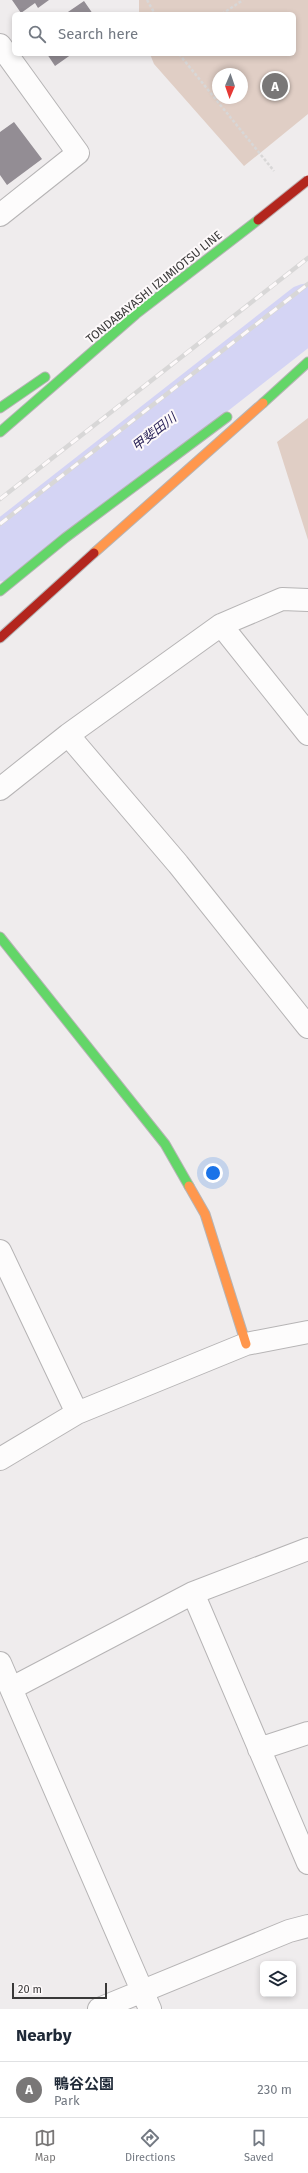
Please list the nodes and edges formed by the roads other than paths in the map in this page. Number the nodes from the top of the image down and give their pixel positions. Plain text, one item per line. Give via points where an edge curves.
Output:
1 (0, 45) edge
2 (308, 180) edge
3 (0, 215) edge
4 (136, 314) junction
5 (308, 357) edge
6 (308, 362) edge
7 (65, 363) dead end
8 (52, 372) dead end
9 (257, 395) dead end
10 (0, 408) edge
11 (238, 409) dead end
12 (0, 432) edge
13 (0, 591) edge
14 (308, 600) edge
15 (221, 625) junction
16 (0, 638) edge
17 (308, 734) edge
18 (68, 735) junction
19 (0, 789) edge
20 (0, 937) edge
21 (308, 1026) edge
22 (0, 1251) edge
23 (308, 1332) edge
24 (246, 1344) junction
25 (77, 1413) junction
26 (0, 1460) edge
27 (308, 1549) edge
28 (193, 1593) junction
29 (0, 1664) edge
30 (12, 1688) junction
31 (308, 1733) edge
32 (260, 1748) junction
33 (308, 1863) edge
34 (308, 1926) edge
35 (146, 2000) edge
36 (99, 2009) edge

1 - 3 street via 78,153
2 - 4 main road, TONDABAYASHI IZUMIOTSU LINE, bridge
4 - 7 main road
4 - 12 main road, TONDABAYASHI IZUMIOTSU LINE
5 - 9 main road
6 - 16 main road
8 - 10 main road
11 - 13 main road via 65,538
14 - 15 street via 282,599
15 - 17 street
15 - 18 street
18 - 19 street
18 - 21 street via 178,864
20 - 24 main road via 165,1144 205,1214
22 - 25 street
23 - 24 street
24 - 25 street
25 - 26 street
27 - 28 street
28 - 30 street
28 - 32 street
29 - 30 street
30 - 35 street
31 - 32 street
32 - 33 street
34 - 35 street via 289,1931
35 - 36 street

